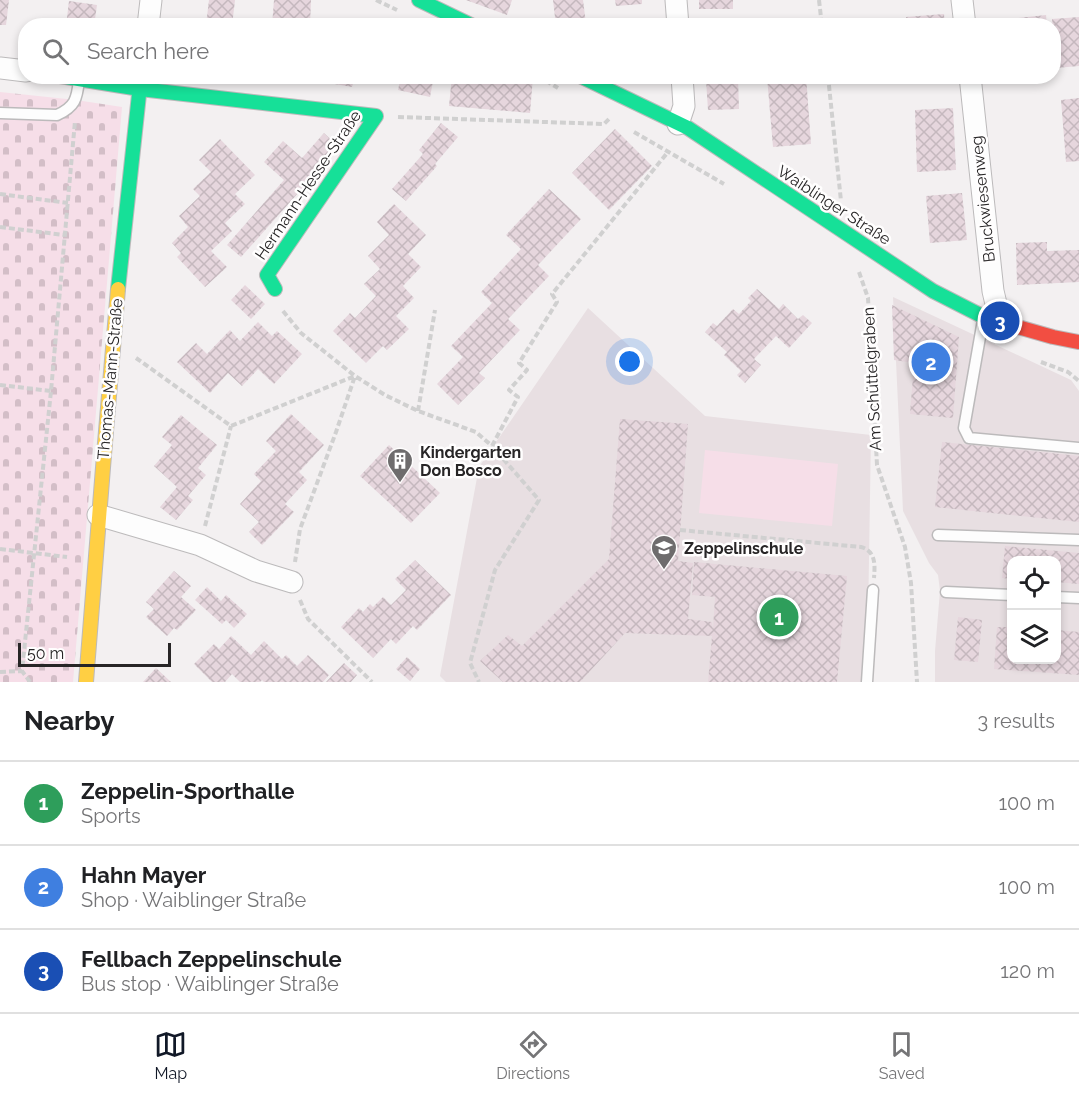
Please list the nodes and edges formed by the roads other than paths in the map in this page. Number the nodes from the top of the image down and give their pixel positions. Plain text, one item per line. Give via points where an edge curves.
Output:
1 (151, 0) edge
2 (419, 0) edge
3 (676, 0) edge
4 (962, 0) edge
5 (149, 18) edge
6 (456, 18) edge
7 (677, 18) edge
8 (964, 18) edge
9 (0, 68) edge
10 (18, 70) edge
11 (78, 84) edge
12 (141, 84) edge
13 (148, 84) edge
14 (596, 84) edge
15 (683, 84) edge
16 (971, 84) edge
17 (0, 113) edge
18 (683, 126) junction
19 (275, 289) road end
20 (992, 319) junction
21 (1078, 345) edge
22 (1079, 448) edge
23 (98, 515) junction
24 (938, 535) dead end
25 (1079, 540) edge
26 (292, 582) road end
27 (873, 590) road end
28 (946, 592) dead end
29 (1007, 595) edge
30 (1061, 597) edge
31 (1079, 598) edge
32 (86, 682) edge
33 (867, 682) edge

1 - 5 street
2 - 6 street
3 - 7 street
4 - 8 street
9 - 10 street
11 - 17 lane via 76,100 57,115
12 - 23 street, Thomas-Mann-Straße
13 - 19 street, Hermann-Hesse-Straße via 376,116 267,275
14 - 18 street, Waiblinger Straße
15 - 18 street
16 - 20 street, Bruckwiesenweg via 993,291
18 - 20 street, Waiblinger Straße via 933,291
20 - 21 street, Waiblinger Straße
20 - 22 lane via 979,337 964,428 969,438
23 - 26 street via 200,545 256,571
23 - 32 street, Thomas-Mann-Straße
24 - 25 lane
27 - 33 lane
28 - 29 lane
30 - 31 lane

